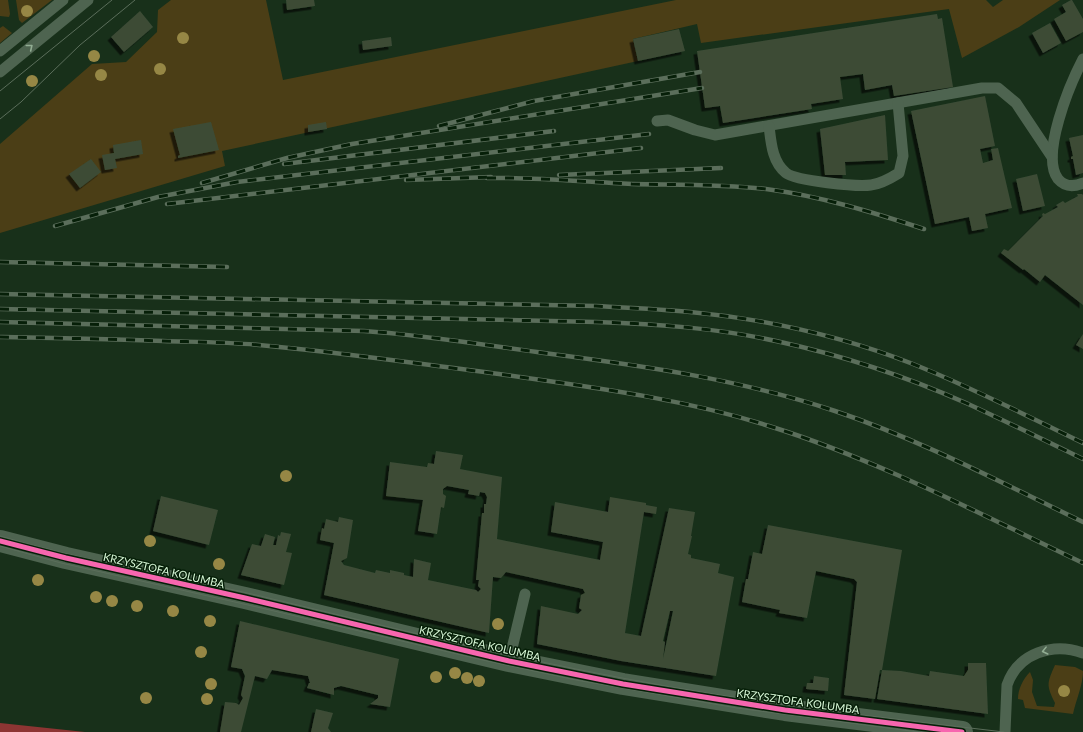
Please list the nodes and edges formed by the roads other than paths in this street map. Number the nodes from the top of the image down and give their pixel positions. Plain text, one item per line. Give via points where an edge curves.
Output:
1 (63, 0) edge
2 (88, 0) edge
3 (0, 51) edge
4 (1083, 60) edge
5 (0, 72) edge
6 (898, 103) junction
7 (657, 121) dead end
8 (769, 126) junction
9 (1052, 157) junction
10 (1083, 183) edge
11 (0, 541) edge
12 (525, 594) dead end
13 (1083, 653) edge
14 (508, 661) junction
15 (962, 732) edge
16 (1005, 732) edge

1 - 3 lane
5 -> 2 lane
4 - 9 lane via 1067,97 1056,132
6 - 8 lane
6 - 8 lane via 902,156 899,173 871,185 807,180 787,174 776,160 771,146
6 - 9 lane via 982,88 998,88 1016,103
7 - 8 lane via 668,120 715,135
9 - 10 lane via 1056,176 1061,182 1067,186
11 - 14 street, KRZYSZTOFA KOLUMBA via 58,557
12 - 14 lane
13 -> 16 lane via 1065,648 1050,649 1029,657 1018,666 1007,684
14 - 15 street, KRZYSZTOFA KOLUMBA via 727,702

